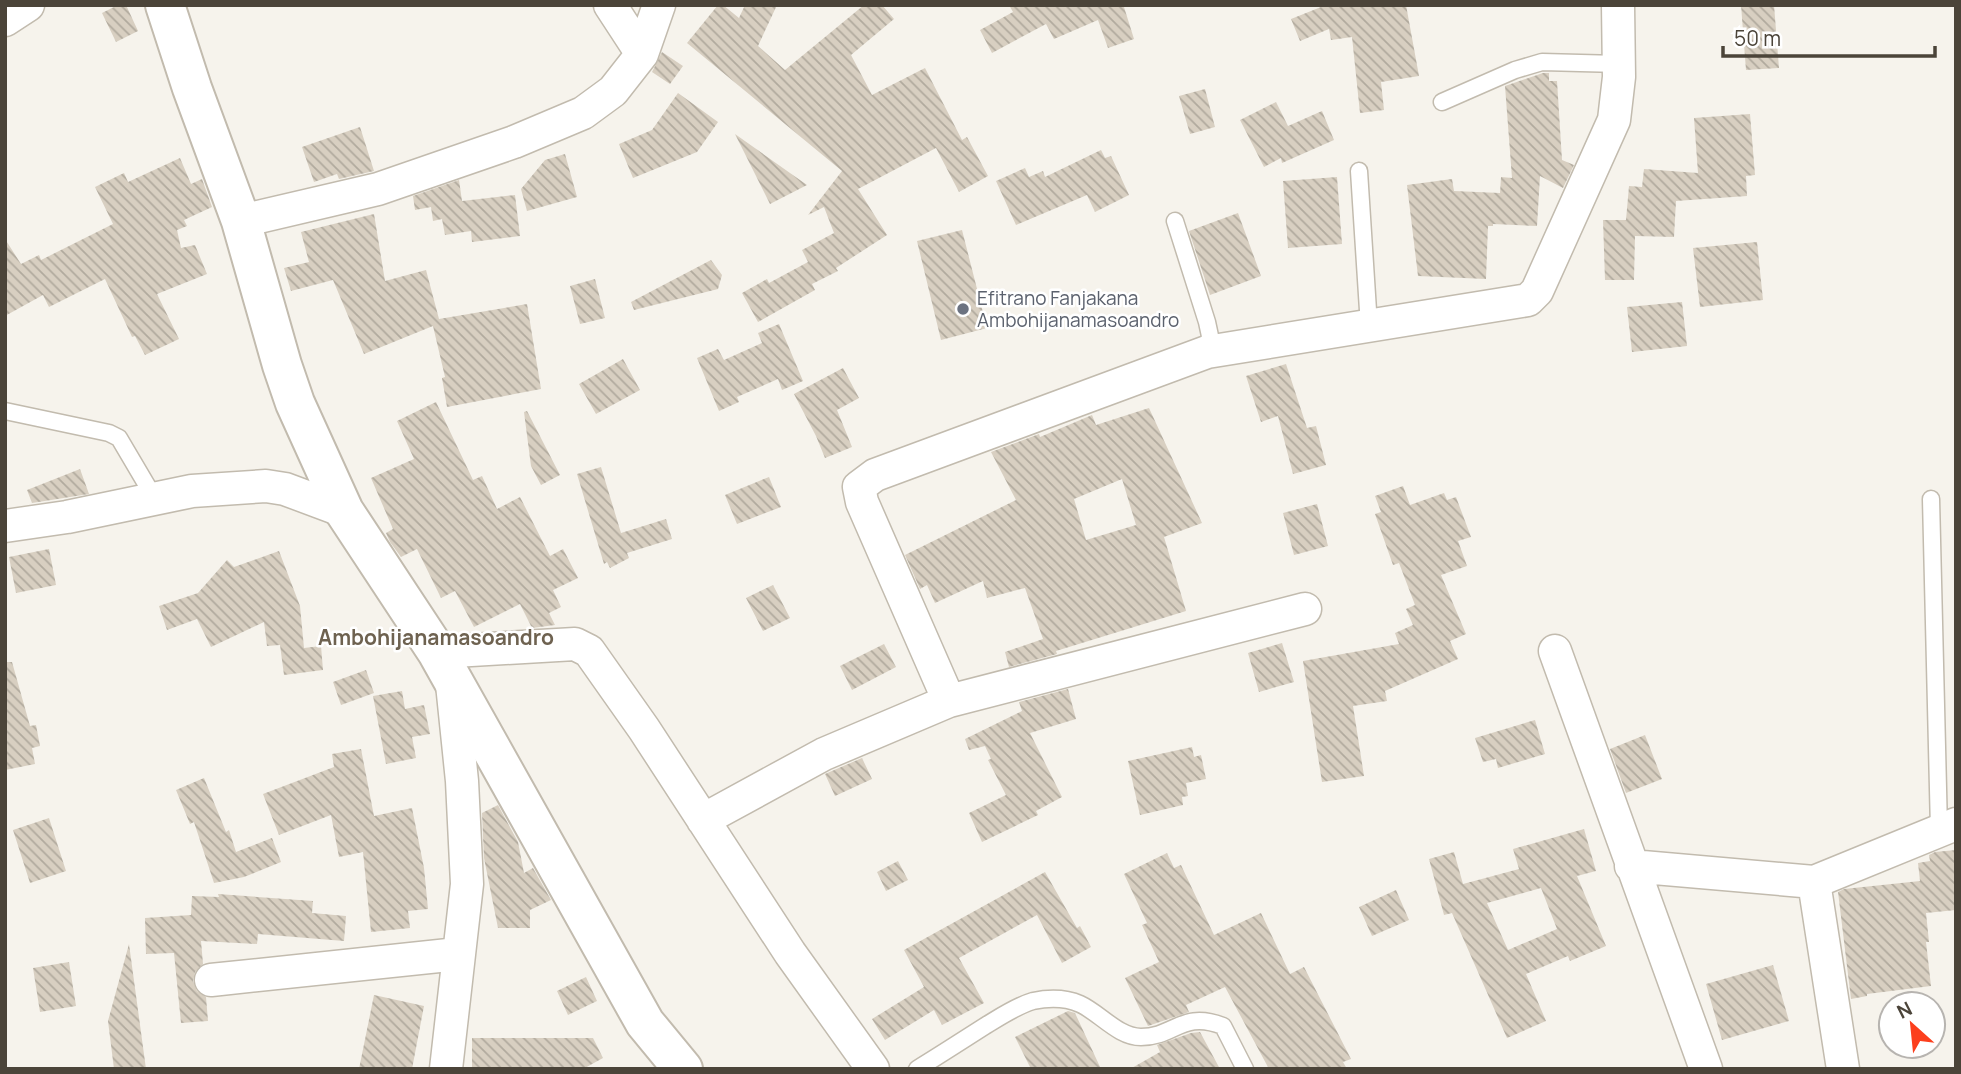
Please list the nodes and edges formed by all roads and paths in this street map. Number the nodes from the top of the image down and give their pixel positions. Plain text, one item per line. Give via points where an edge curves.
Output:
1 (28, 5) edge
2 (165, 5) edge
3 (610, 5) edge
4 (659, 5) edge
5 (1618, 5) edge
6 (5, 20) edge
7 (642, 54) junction
8 (1619, 64) junction
9 (1443, 102) dead end
10 (1359, 172) dead end
11 (241, 221) junction
12 (1175, 221) dead end
13 (1369, 326) junction
14 (1207, 352) junction
15 (5, 411) edge
16 (155, 499) junction
17 (1931, 499) dead end
18 (344, 511) junction
19 (5, 526) edge
20 (1305, 609) dead end
21 (1556, 651) dead end
22 (444, 664) junction
23 (949, 701) junction
24 (703, 820) junction
25 (1948, 827) edge
26 (1631, 866) junction
27 (1814, 882) junction
28 (458, 954) junction
29 (211, 980) dead end
30 (446, 1069) edge
31 (683, 1069) edge
32 (873, 1069) edge
33 (917, 1069) edge
34 (1245, 1069) edge
35 (1706, 1069) edge
36 (1843, 1069) edge

1 - 6 street
2 - 11 street
3 - 7 street
4 - 7 street
5 - 8 street
7 - 11 street via 613,91 583,113 514,142 379,189
8 - 9 lane via 1542,62
8 - 13 street via 1614,120 1537,291 1528,300
10 - 13 lane
11 - 18 street via 295,403
12 - 14 lane via 1207,322
13 - 14 street
14 - 23 street via 875,475 859,487
15 - 16 lane via 109,433 119,439
16 - 18 street via 192,491 266,486
16 - 19 street
17 - 25 lane
18 - 22 street
20 - 23 street
21 - 26 street
22 - 24 street via 575,644 589,651
22 - 28 street via 462,781 467,868
22 - 31 street via 645,1024
23 - 24 street via 824,754
24 - 32 street
25 - 27 street
26 - 27 street
26 - 35 street
27 - 36 street
28 - 29 street
28 - 30 street
33 - 34 lane via 1013,1009 1053,999 1082,1004 1138,1037 1196,1019 1209,1020 1223,1026

